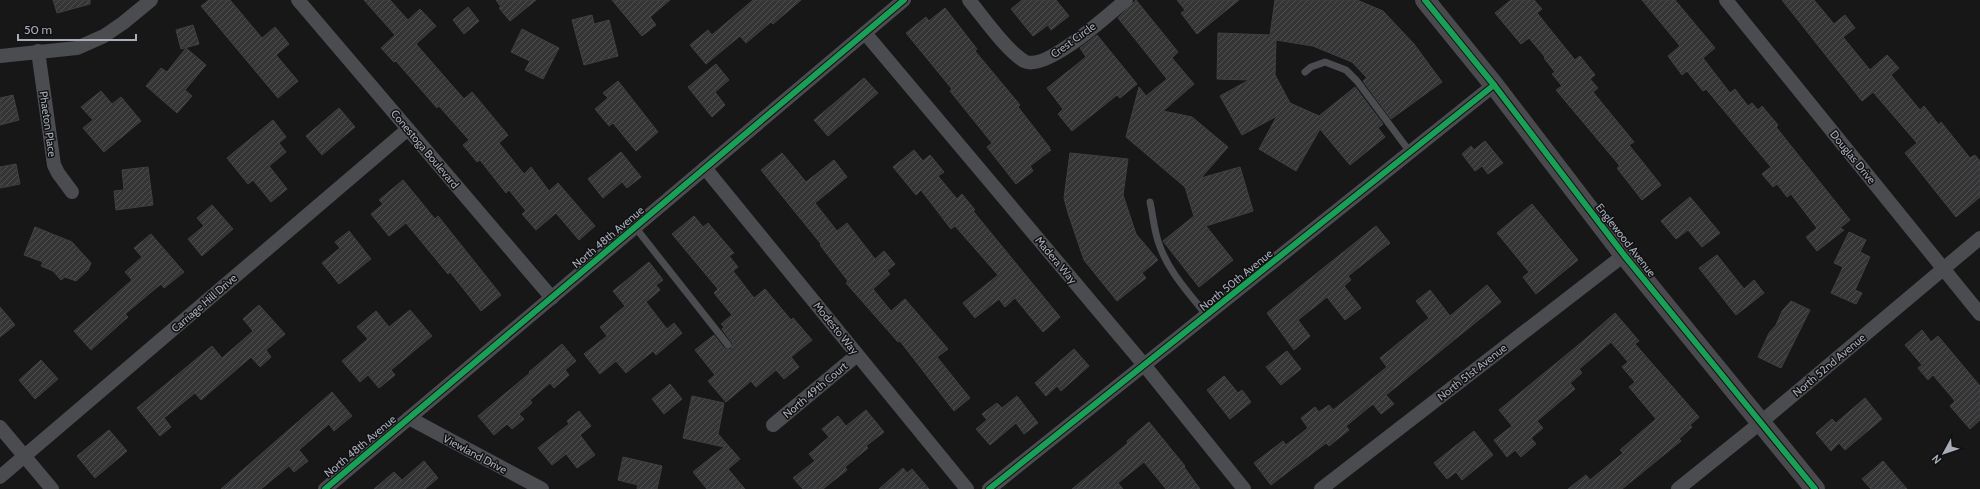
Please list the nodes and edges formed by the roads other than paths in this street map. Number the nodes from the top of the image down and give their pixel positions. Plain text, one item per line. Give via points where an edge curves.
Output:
1 (151, 0) edge
2 (298, 0) edge
3 (904, 0) edge
4 (969, 0) edge
5 (1126, 0) edge
6 (1425, 0) edge
7 (1726, 0) edge
8 (865, 33) junction
9 (38, 51) junction
10 (0, 56) edge
11 (1305, 72) dead end
12 (1494, 84) junction
13 (408, 129) junction
14 (1410, 152) junction
15 (705, 168) junction
16 (72, 192) dead end
17 (1150, 202) dead end
18 (635, 227) junction
19 (1980, 238) edge
20 (1624, 255) junction
21 (1944, 269) junction
22 (552, 298) junction
23 (1980, 314) edge
24 (1207, 316) junction
25 (728, 345) dead end
26 (857, 355) junction
27 (1145, 366) junction
28 (409, 418) junction
29 (1760, 423) junction
30 (773, 425) dead end
31 (0, 427) edge
32 (25, 457) junction
33 (0, 477) edge
34 (52, 489) edge
35 (325, 489) edge
36 (542, 489) edge
37 (967, 489) edge
38 (989, 489) edge
39 (1244, 489) edge
40 (1321, 489) edge
41 (1678, 489) edge
42 (1815, 489) edge

1 - 9 street via 123,24 104,36 77,48
2 - 13 street, Conestoga Boulevard
3 - 8 street, North 48th Avenue
4 - 5 street, Crest Circle via 1014,52 1025,62 1036,62 1051,57 1066,47
6 - 12 street, Englewood Avenue
7 - 21 street, Douglas Drive
8 - 15 street, North 48th Avenue
8 - 27 street, Madera Way
9 - 10 street
9 - 16 street, Phaeton Place via 54,164
11 - 14 lane via 1325,62 1346,70
12 - 14 street, North 50th Avenue
12 - 20 street, Englewood Avenue
13 - 22 street, Conestoga Boulevard
13 - 32 street, Carriage Hill Drive
14 - 24 street, North 50th Avenue
15 - 18 street, North 48th Avenue
15 - 26 street, Modesto Way
17 - 24 lane via 1158,244 1167,262
18 - 22 street, North 48th Avenue
18 - 25 lane
19 - 21 street, North 52nd Avenue
20 - 29 street, Englewood Avenue
20 - 40 street, North 51st Avenue
21 - 23 street, Douglas Drive
21 - 29 street, North 52nd Avenue
22 - 28 street, North 48th Avenue
24 - 27 street, North 50th Avenue
26 - 30 street, North 49th Court
26 - 37 street, Modesto Way
27 - 38 street, North 50th Avenue
27 - 39 street, Madera Way
28 - 35 street, North 48th Avenue
28 - 36 street, Viewland Drive
29 - 41 street, North 52nd Avenue
29 - 42 street, Englewood Avenue
31 - 32 street
32 - 33 street, Carriage Hill Drive
32 - 34 street

